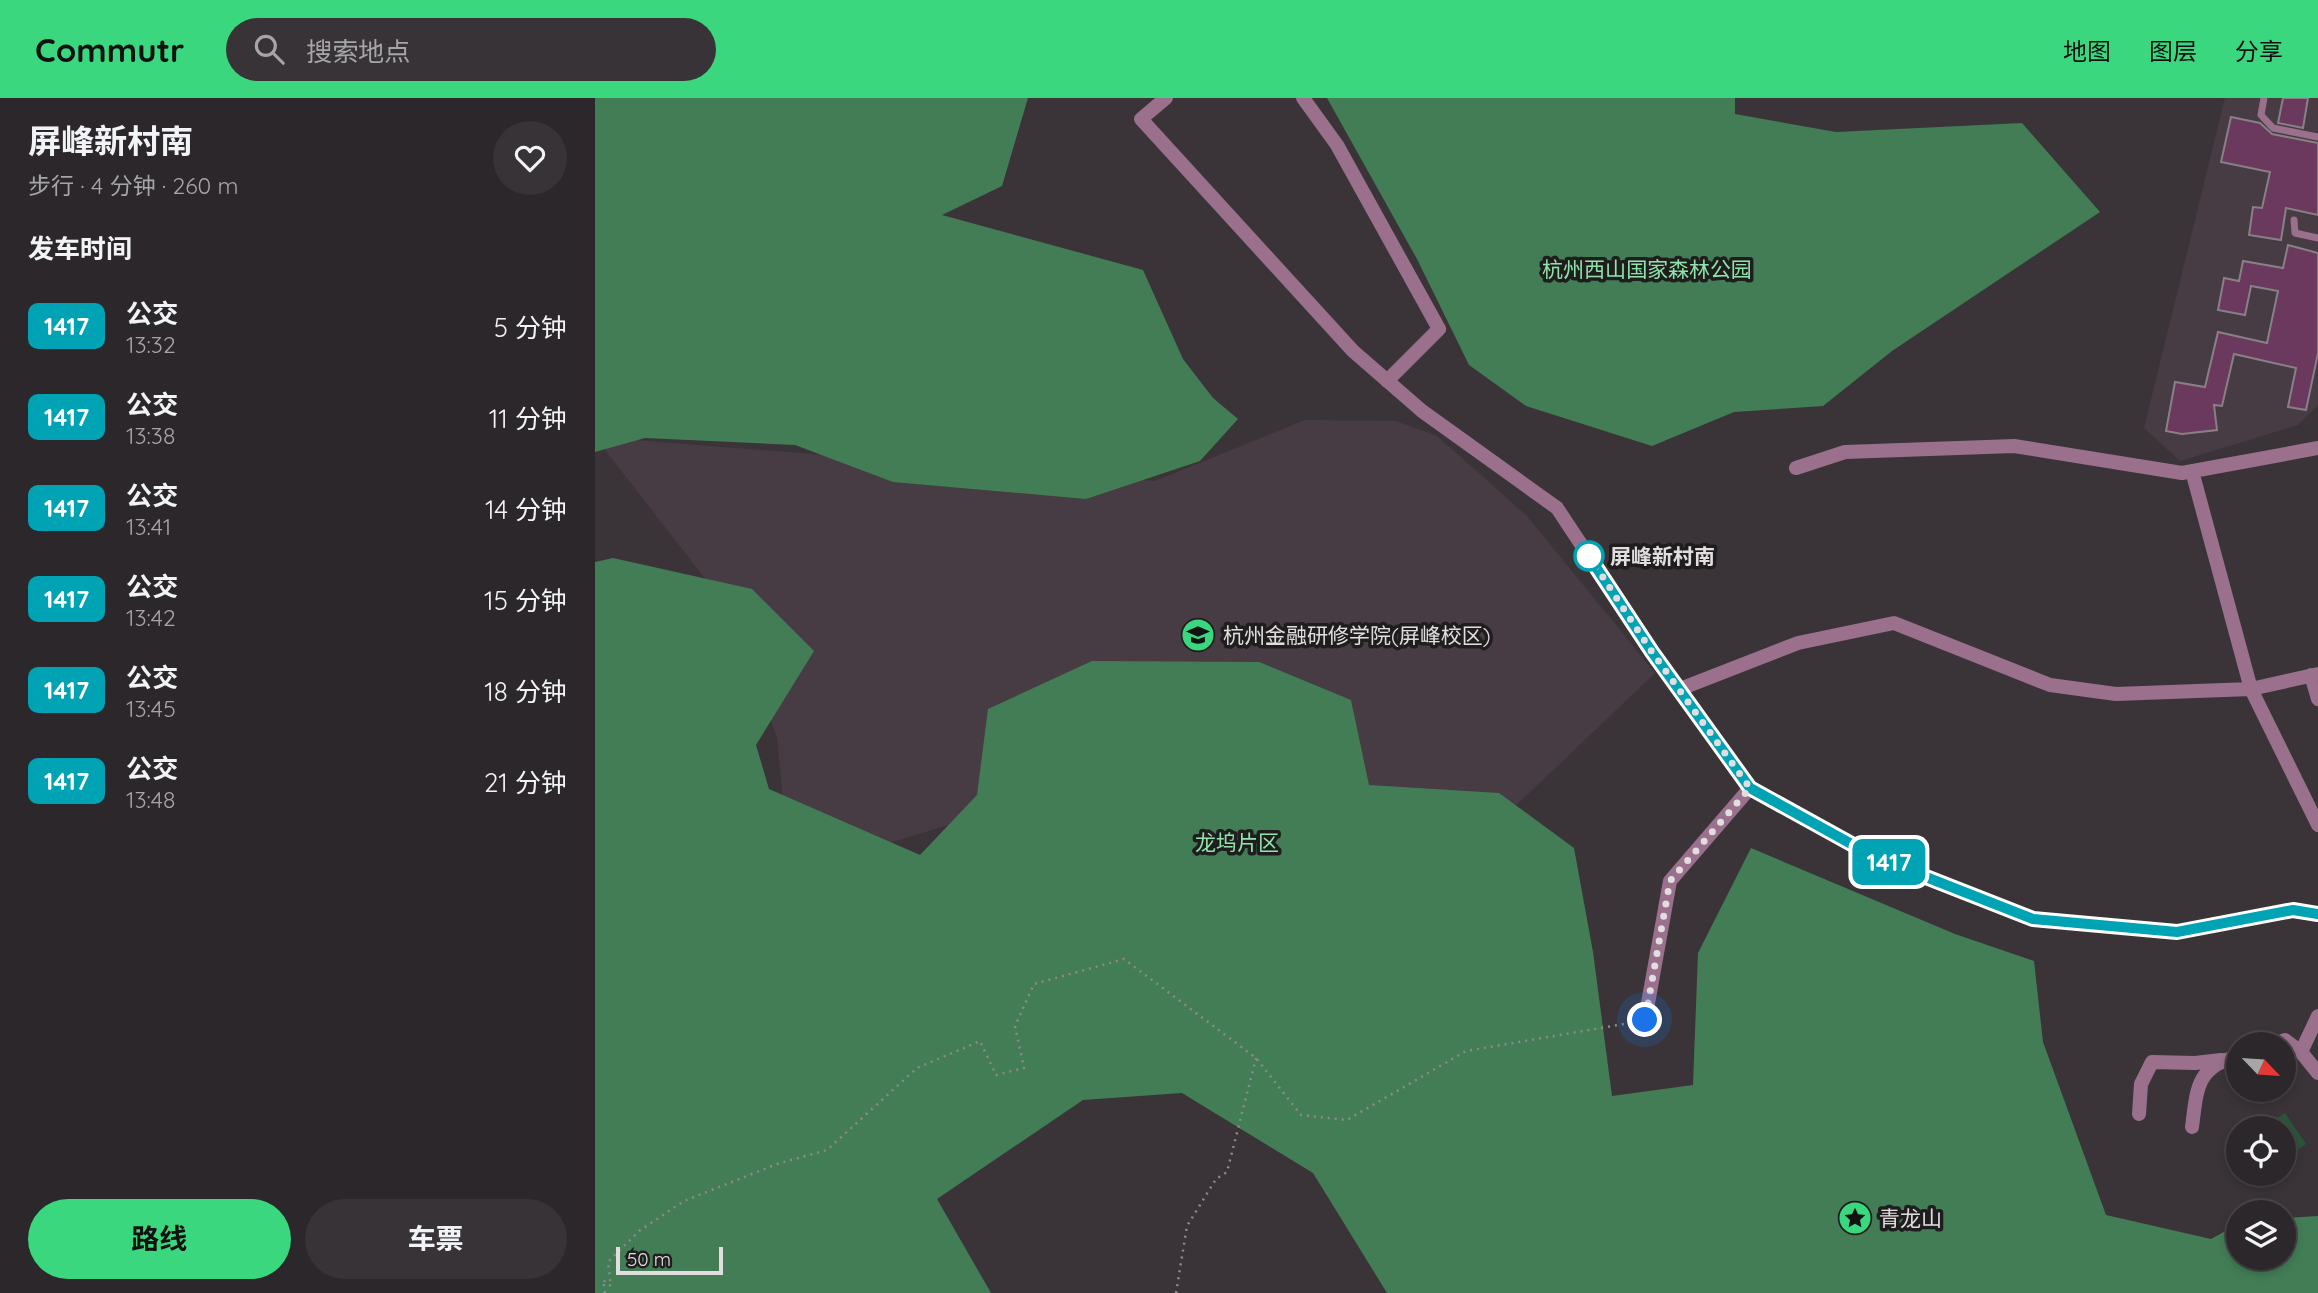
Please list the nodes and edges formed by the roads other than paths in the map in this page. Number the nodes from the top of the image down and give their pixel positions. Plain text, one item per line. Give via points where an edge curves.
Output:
1 (1166, 98) edge
2 (1303, 98) edge
3 (2264, 98) edge
4 (2318, 137) edge
5 (2294, 220) dead end
6 (2318, 238) edge
7 (1387, 381) junction
8 (2318, 448) edge
9 (1796, 468) dead end
10 (2192, 471) junction
11 (2315, 674) edge
12 (1680, 689) junction
13 (2251, 689) junction
14 (2318, 699) edge
15 (1750, 788) junction
16 (2318, 825) edge
17 (2318, 914) edge
18 (2318, 1016) edge
19 (1645, 1020) road end
20 (2296, 1048) edge
21 (2301, 1052) junction
22 (2226, 1059) edge
23 (2221, 1060) junction
24 (2318, 1073) edge
25 (2139, 1114) dead end
26 (2192, 1127) dead end

1 - 7 street via 1141,119 1353,351
2 - 7 street via 1337,145 1439,329
3 - 4 lane via 2261,115 2273,128
5 - 6 lane via 2295,233
7 - 12 street via 1557,508
8 - 10 street
9 - 10 street via 1845,452 2014,446
10 - 13 street
11 - 13 street
11 - 14 street
12 - 13 street via 1798,643 1893,623 2050,685 2116,694
12 - 15 street
13 - 16 street
15 - 17 street via 1875,857 2033,919 2177,932 2293,910
15 - 19 street via 1670,881
18 - 21 street
20 - 21 street
21 - 24 street
22 - 23 street
23 - 25 street via 2152,1062 2141,1084
23 - 26 street via 2200,1079

